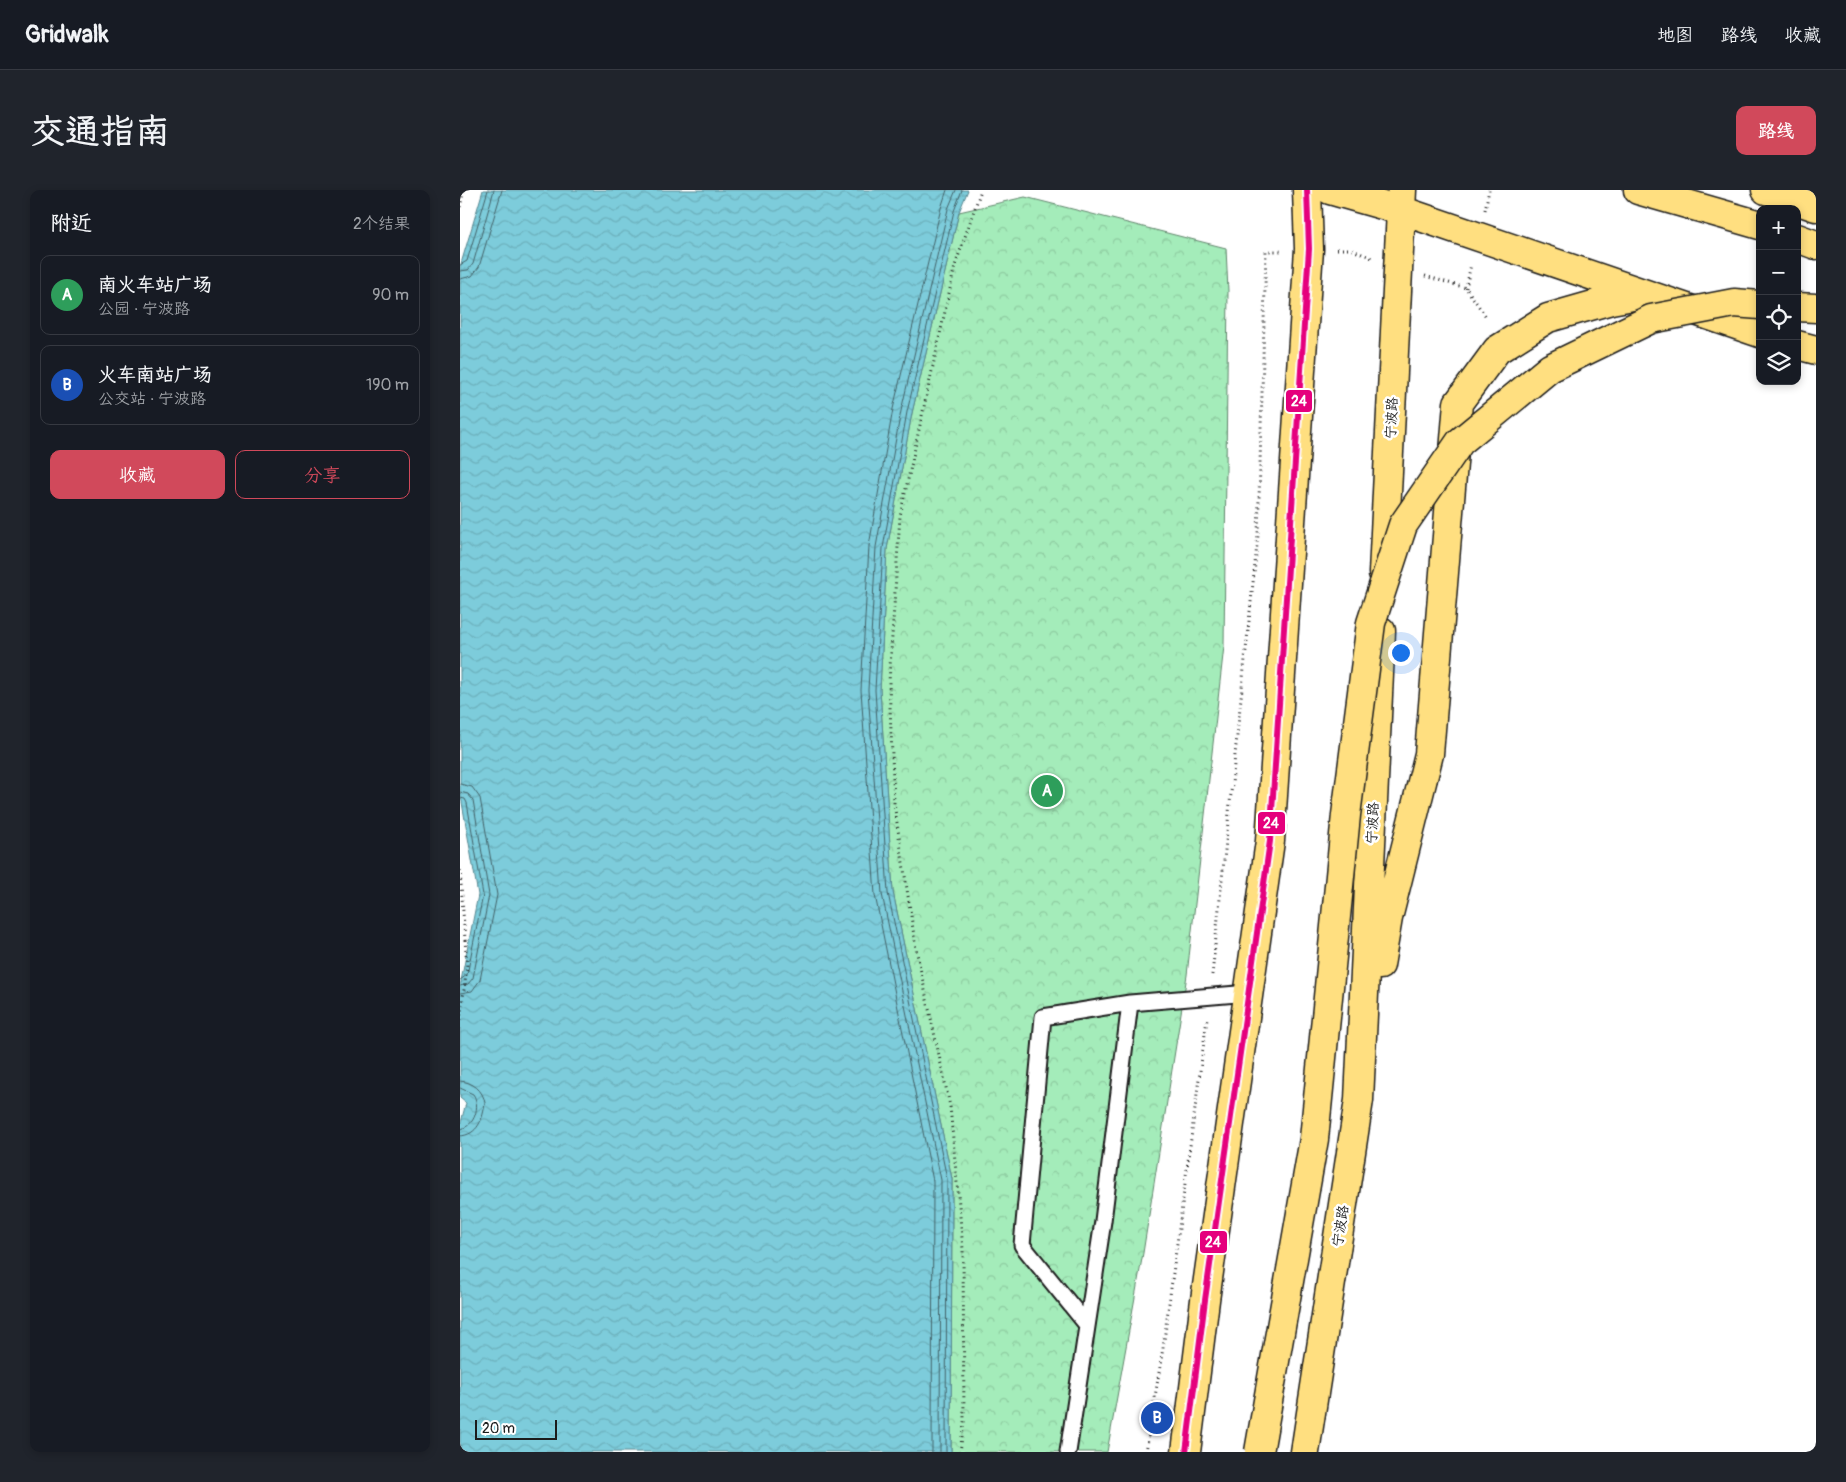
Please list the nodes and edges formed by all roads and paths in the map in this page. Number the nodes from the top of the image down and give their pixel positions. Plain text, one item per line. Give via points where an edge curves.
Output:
1 (464, 190) edge
2 (982, 190) edge
3 (1307, 190) edge
4 (1330, 190) edge
5 (1638, 190) edge
6 (1773, 192) edge
7 (1401, 200) edge
8 (460, 206) edge
9 (1816, 207) edge
10 (1756, 224) edge
11 (1801, 239) edge
12 (1816, 245) edge
13 (1266, 251) dead end
14 (1644, 294) junction
15 (1756, 305) edge
16 (1801, 307) edge
17 (1816, 308) edge
18 (1756, 332) edge
19 (460, 870) edge
20 (1249, 993) junction
21 (1210, 996) junction
22 (1130, 1003) junction
23 (460, 1020) edge
24 (1359, 1100) junction
25 (1087, 1325) junction
26 (960, 1452) edge
27 (1068, 1452) edge
28 (1146, 1452) edge
29 (1186, 1452) edge
30 (1259, 1452) edge
31 (1305, 1452) edge

1 - 8 path
2 - 26 path via 955,266 900,516 889,682 894,803 916,950 950,1106 963,1249 964,1422
3 - 20 main road via 1309,249 1270,841
4 - 7 main road
5 - 10 main road
6 - 9 main road
7 - 14 main road
7 - 24 main road, 宁波路
11 - 12 main road
13 - 21 path via 1258,535
14 - 18 main road
14 - 24 main road via 1548,318 1497,350 1458,403 1429,754 1388,918
15 - 30 main road, bridge via 1734,303 1651,319 1550,368 1460,442 1403,525 1372,623 1346,815 1314,1139
16 - 17 main road
19 - 23 path via 467,967
20 - 21 lane
20 - 29 main road
21 - 22 lane
21 - 28 path
22 - 25 lane
22 - 25 lane via 1042,1018 1022,1246
24 - 31 main road, 宁波路
25 - 27 lane

